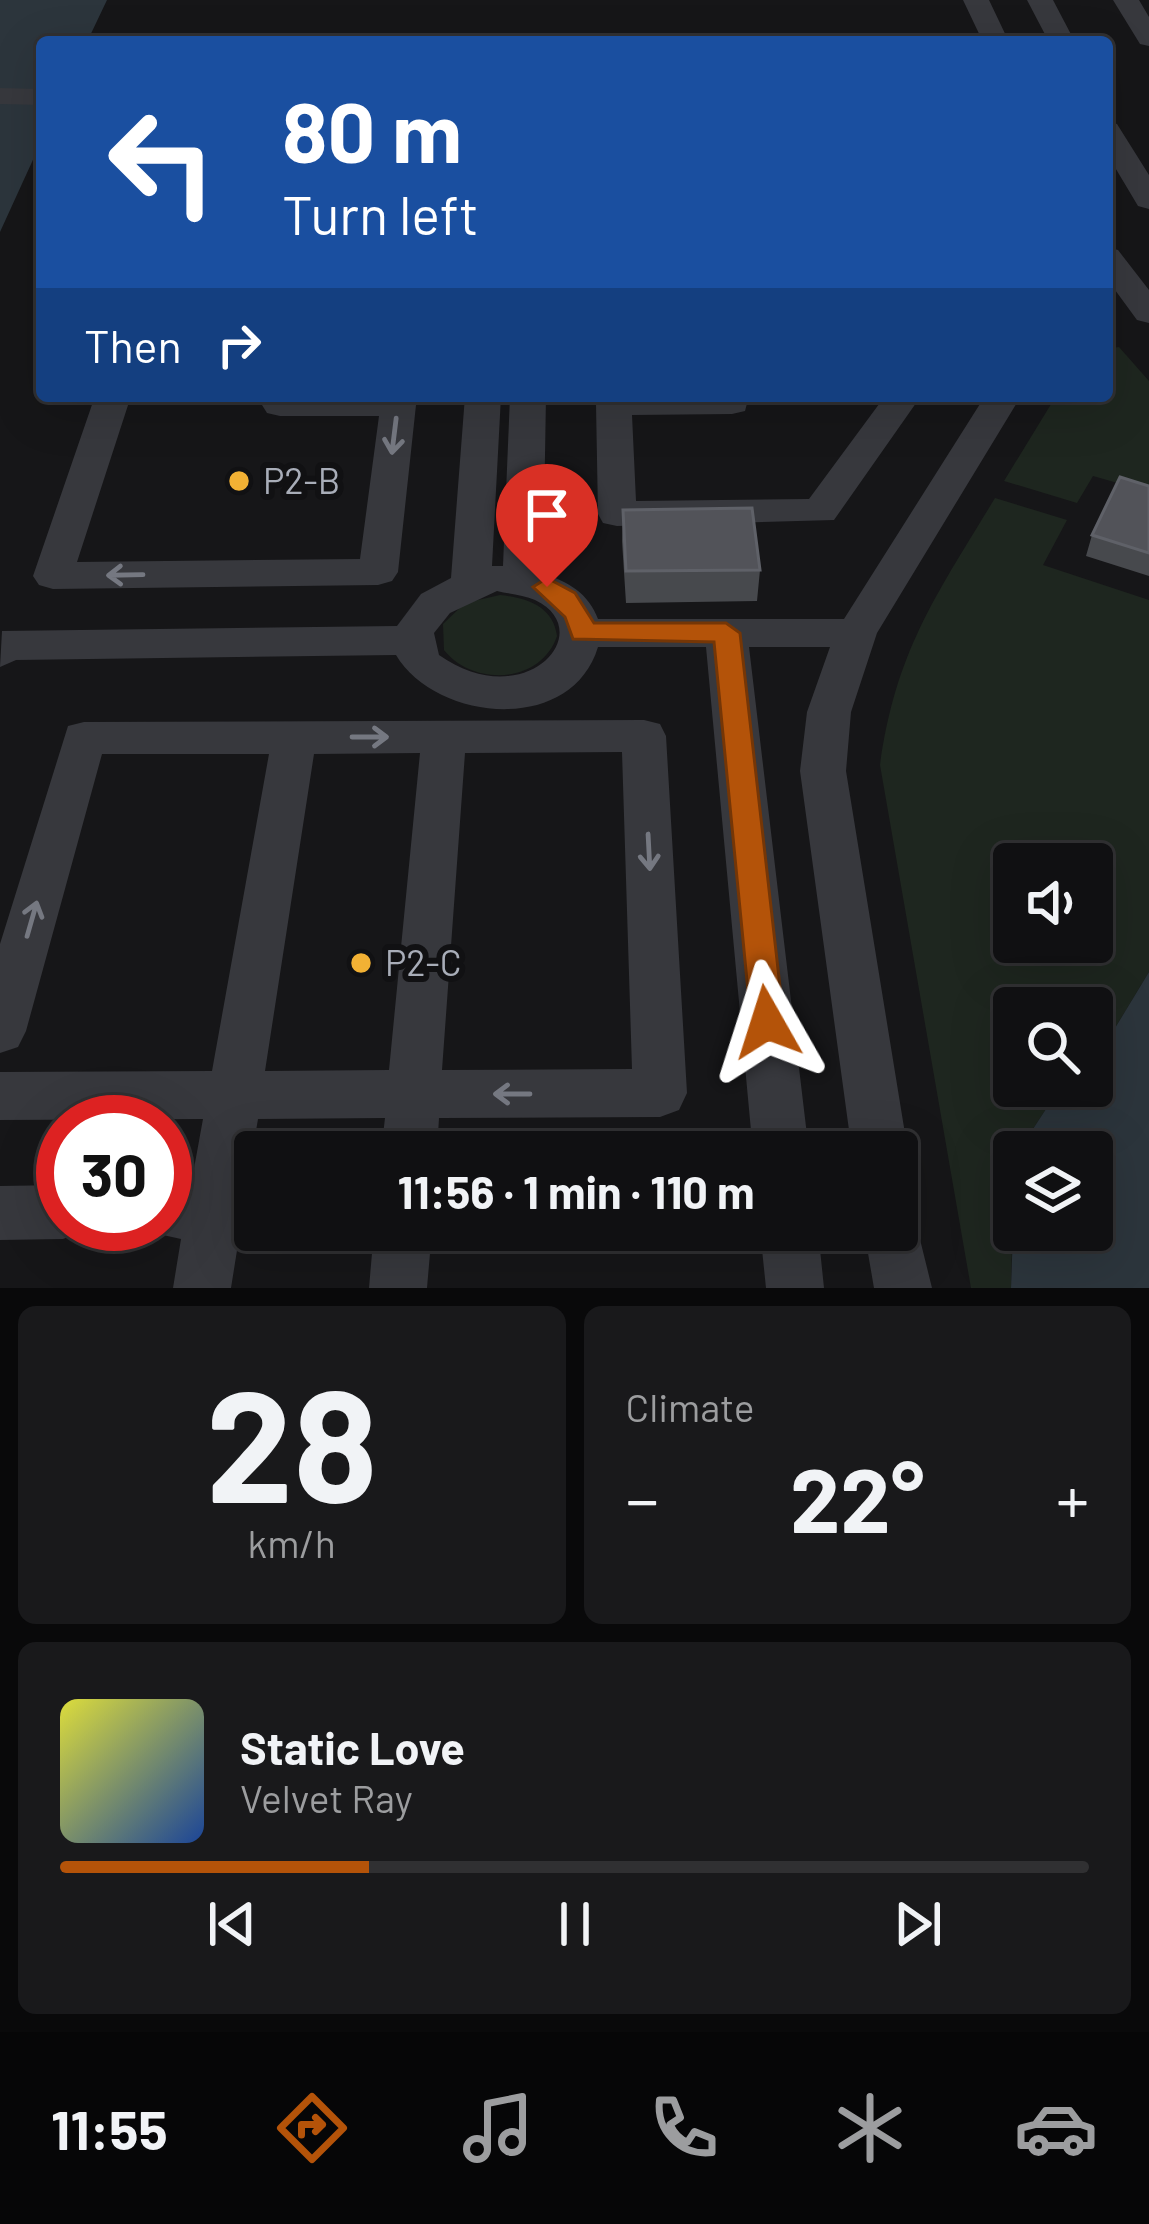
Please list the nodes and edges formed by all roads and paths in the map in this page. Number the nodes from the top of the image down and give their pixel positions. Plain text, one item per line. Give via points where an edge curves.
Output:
1 (976, 0) edge
2 (1040, 0) edge
3 (1126, 0) edge
4 (993, 36) edge
5 (1058, 36) edge
6 (1149, 38) edge
7 (0, 96) edge
8 (36, 98) edge
9 (0, 120) edge
10 (36, 121) edge
11 (1113, 142) edge
12 (1149, 200) edge
13 (1113, 265) edge
14 (1149, 314) edge
15 (111, 402) edge
16 (281, 402) edge
17 (483, 402) edge
18 (528, 402) edge
19 (732, 402) edge
20 (899, 402) edge
21 (999, 402) edge
22 (523, 580) junction
23 (471, 582) junction
24 (583, 633) junction
25 (726, 633) junction
26 (856, 633) junction
27 (415, 640) junction
28 (0, 652) edge
29 (444, 737) junction
30 (294, 738) junction
31 (0, 1031) edge
32 (413, 1094) junction
33 (233, 1095) junction
34 (0, 1096) edge
35 (410, 1131) edge
36 (779, 1131) edge
37 (877, 1131) edge
38 (211, 1211) edge
39 (36, 1212) edge
40 (0, 1213) edge
41 (401, 1251) edge
42 (791, 1251) edge
43 (897, 1251) edge
44 (202, 1288) edge
45 (398, 1288) edge
46 (795, 1288) edge
47 (903, 1288) edge

1 - 4 street
2 - 5 street
3 - 6 street
7 - 8 street
9 - 10 street
11 - 12 street
13 - 14 street
16 -> 15 street via 398,405 378,572 53,576
17 - 23 street
18 - 22 street
19 - 20 street via 614,404 617,514 820,511
21 - 26 street
22 - 23 street
22 - 24 street via 566,599
23 - 27 street via 430,604
24 - 25 street
24 - 27 street via 565,671 515,693 486,694 435,676
25 - 26 street
25 - 36 street
26 - 37 street via 829,712 823,771
27 - 28 street
30 -> 29 street
29 - 32 street
29 -> 32 street via 644,736 660,1094
31 -> 30 street via 84,738
30 - 33 street
32 - 33 street
32 - 35 street
33 - 34 street
33 - 38 street
38 - 44 street
39 - 40 street
41 - 45 street
42 - 46 street
43 - 47 street

